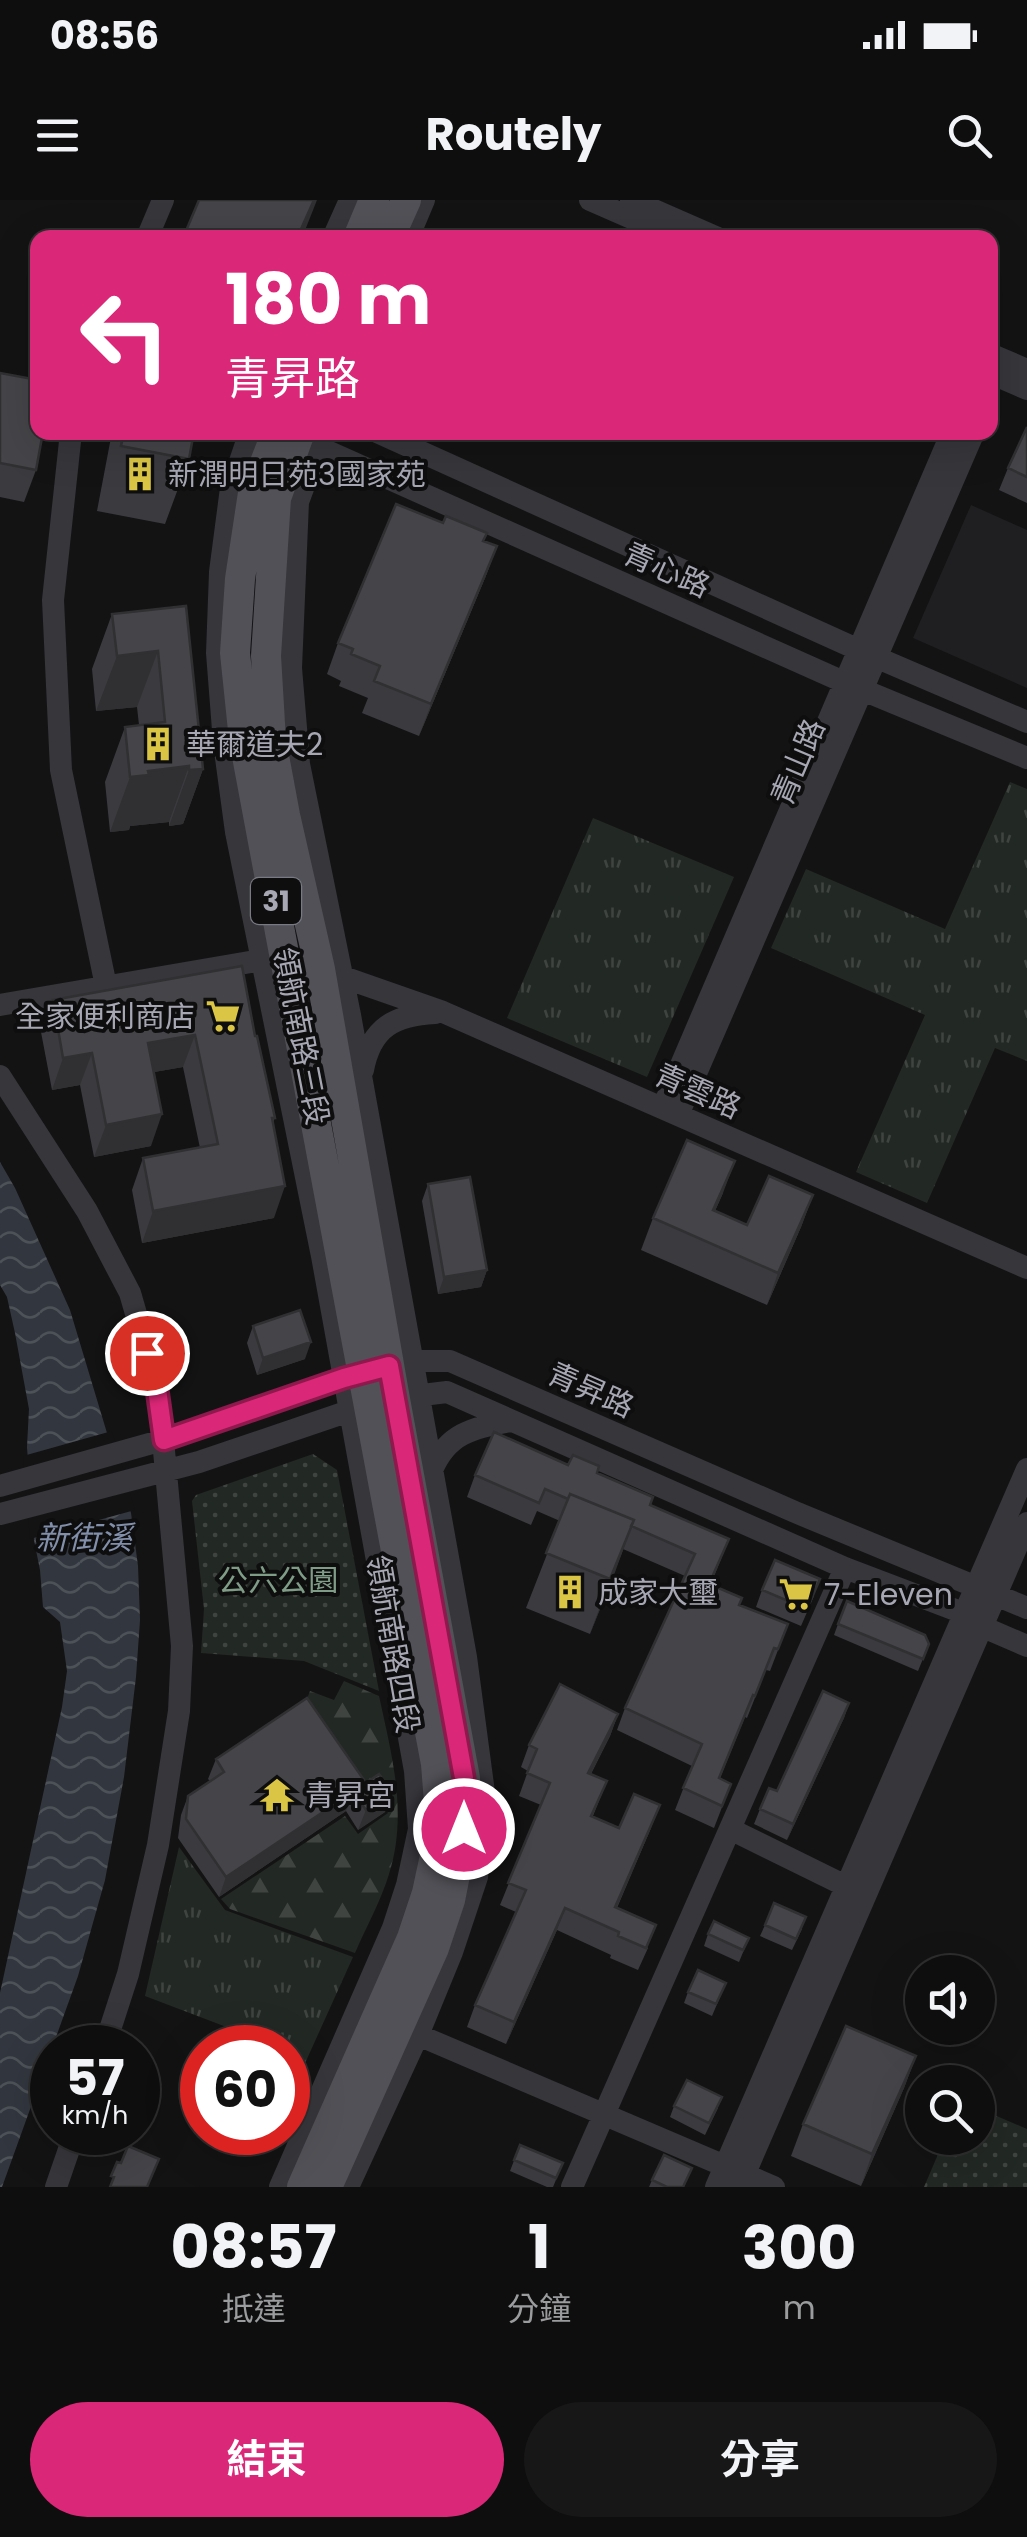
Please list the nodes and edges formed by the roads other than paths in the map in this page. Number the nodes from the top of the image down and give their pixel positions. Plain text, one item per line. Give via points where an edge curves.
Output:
1 (162, 200) edge
2 (350, 200) edge
3 (374, 200) edge
4 (406, 200) edge
5 (424, 200) edge
6 (590, 200) edge
7 (631, 200) edge
8 (151, 230) edge
9 (337, 230) edge
10 (361, 230) edge
11 (393, 230) edge
12 (411, 230) edge
13 (659, 230) edge
14 (700, 230) edge
15 (1000, 371) edge
16 (1027, 389) edge
17 (70, 440) edge
18 (247, 440) edge
19 (297, 440) edge
20 (298, 440) edge
21 (309, 440) edge
22 (395, 440) edge
23 (949, 440) edge
24 (970, 440) edge
25 (868, 654) junction
26 (854, 687) junction
27 (1027, 722) edge
28 (1027, 758) edge
29 (275, 962) junction
30 (331, 972) junction
31 (106, 986) junction
32 (0, 1005) edge
33 (443, 1012) junction
34 (0, 1076) edge
35 (361, 1078) junction
36 (670, 1111) junction
37 (1027, 1268) edge
38 (377, 1369) junction
39 (383, 1402) junction
40 (510, 1421) junction
41 (165, 1454) junction
42 (1027, 1469) edge
43 (432, 1470) junction
44 (7, 1484) edge
45 (11, 1512) edge
46 (1027, 1523) edge
47 (845, 1568) junction
48 (987, 1591) junction
49 (432, 1604) junction
50 (1027, 1608) edge
51 (975, 1620) junction
52 (1027, 1646) edge
53 (471, 1692) junction
54 (730, 1829) junction
55 (856, 1891) junction
56 (111, 2025) edge
57 (418, 2034) junction
58 (603, 2114) junction
59 (67, 2155) edge
60 (731, 2179) edge
61 (56, 2187) edge
62 (280, 2187) edge
63 (302, 2187) edge
64 (327, 2187) edge
65 (348, 2187) edge
66 (572, 2187) edge
67 (774, 2187) edge

1 - 8 street
2 - 9 street
3 - 10 main road
4 - 11 main road
5 - 12 street
6 - 13 street
7 - 14 street
15 - 16 street
17 - 31 street via 53,600 61,770
18 - 29 street, 領航南路三段 / 31 via 230,488 217,653 236,832
19 - 29 main road, 領航南路三段 / 31 via 253,493 235,653
20 - 30 main road, 領航南路三段 / 31 via 276,498 266,656 271,740 285,815
21 - 26 street, 青心路
22 - 25 street, 青心路
23 - 25 street, 青山路
24 - 25 street, 青山路
25 - 26 street, 青山路
25 - 27 street, 青心路
26 - 28 street, 青心路
26 - 36 street, 青山路
29 - 30 street, 青雲路
29 - 31 street, 青雲路
29 - 38 main road, 領航南路三段 / 31
30 - 33 street, 青雲路
30 - 35 street, 領航南路三段 / 31
30 - 38 main road, 領航南路三段 / 31
31 - 32 street, 青雲路
33 - 35 street via 394,1020 376,1035
33 - 36 street, 青雲路
34 - 41 street via 88,1211 130,1293 156,1382
35 - 38 street, 領航南路三段 / 31
36 - 37 street, 青雲路
38 - 39 main road, 領航南路三段 / 31
38 - 39 street, 領航南路四段 / 31
38 - 41 street, 青昇路
38 - 48 street, 青昇路 via 450,1361
39 - 40 street, 青昇路 via 446,1392
39 - 41 street, 青昇路 via 199,1462
39 - 43 street, 領航南路四段 / 31
39 - 49 main road, 領航南路四段 / 31
39 - 62 street, 領航南路四段 / 31 via 419,1829 393,1928
39 - 63 main road, 領航南路四段 / 31 via 441,1828 412,1938
40 - 43 street via 460,1434
40 - 47 street, 青昇路
41 - 44 street, 青昇路 via 119,1452
41 - 45 street, 青昇路 via 126,1480
41 - 56 street via 182,1646 180,1711 158,1846
42 - 48 street
43 - 53 street, 領航南路四段 / 31
46 - 48 street
47 - 51 street, 青昇路
47 - 54 street
48 - 50 street, 青昇路
48 - 51 street
49 - 53 street
49 - 64 main road, 領航南路四段 / 31 via 464,1778 464,1829 434,1948
51 - 52 street, 青昇路
51 - 55 street
53 - 57 street, 領航南路四段 / 31 via 485,1800 477,1877
54 - 55 street
54 - 58 street
55 - 60 street
57 - 58 street
57 - 65 street, 領航南路四段 / 31
58 - 60 street
58 - 66 street
59 - 61 street
60 - 67 street

